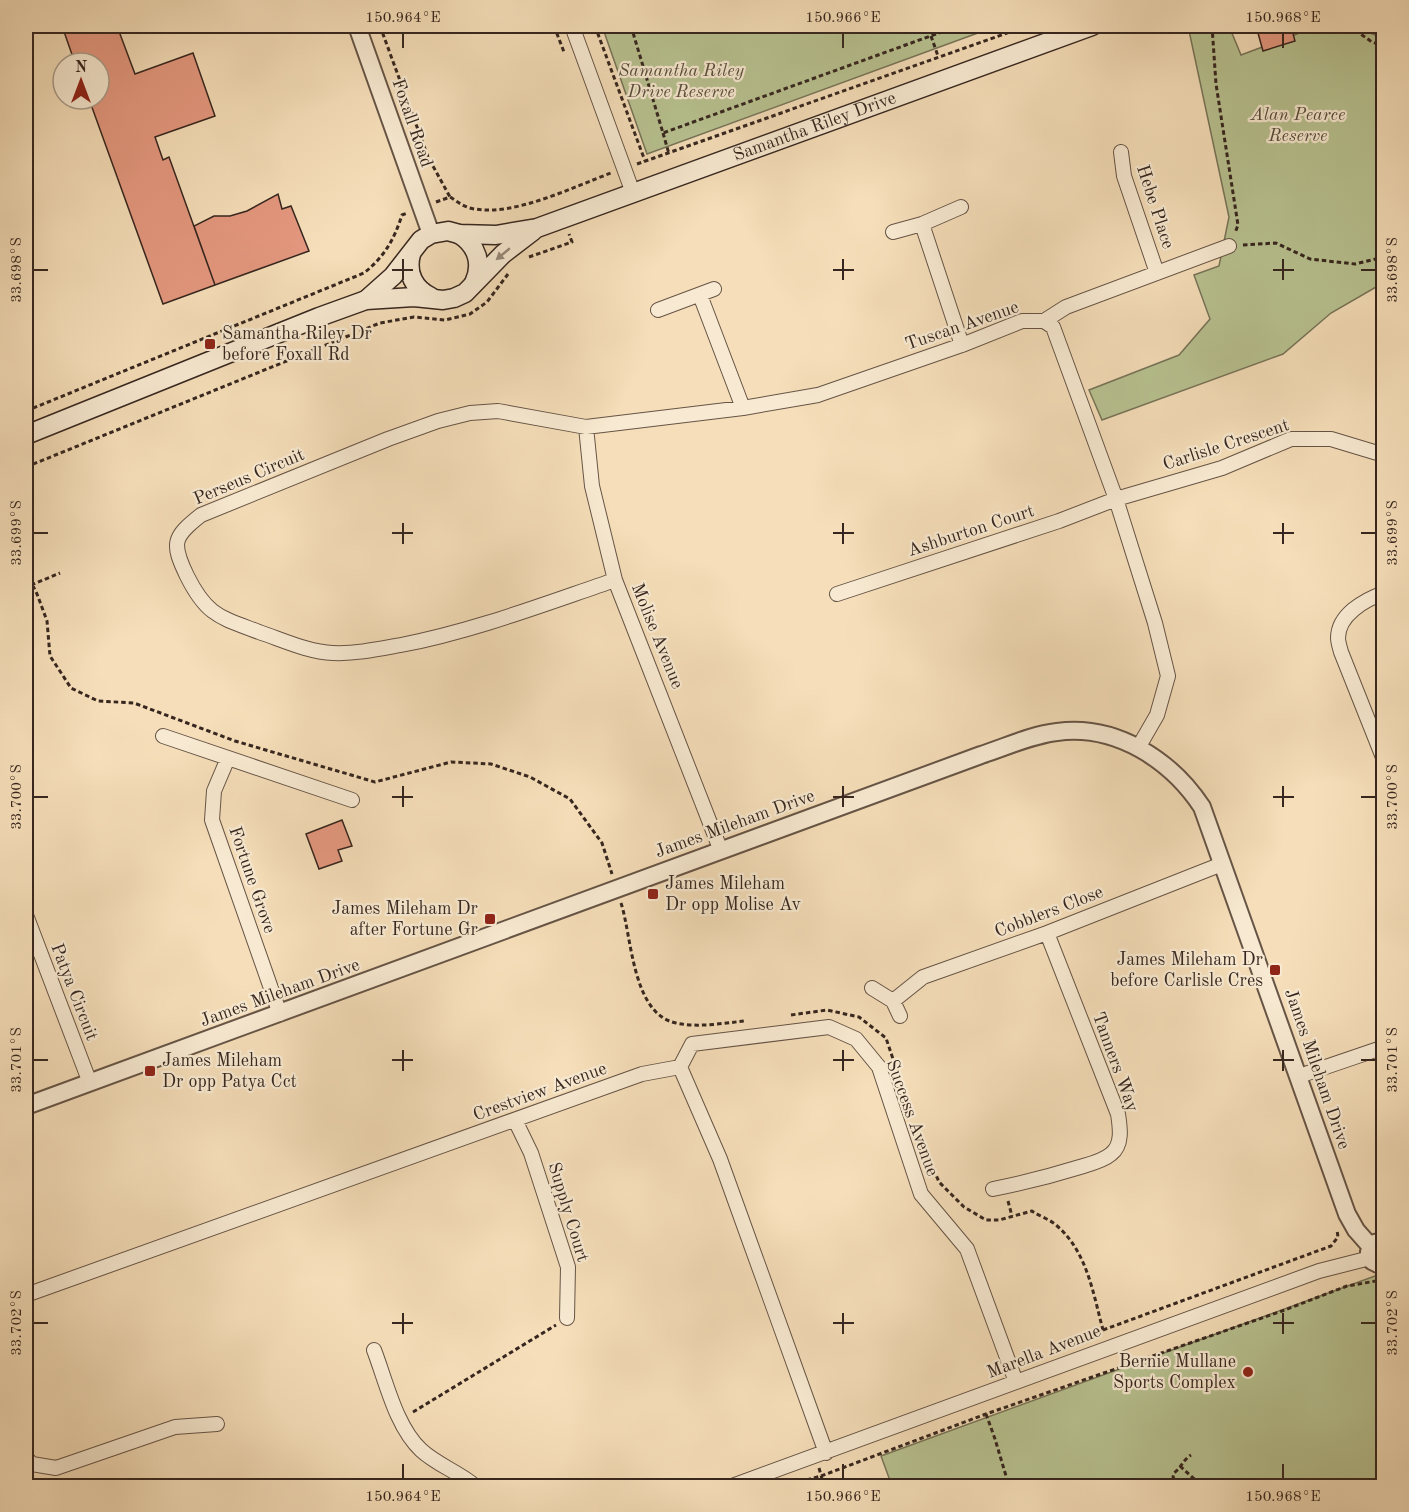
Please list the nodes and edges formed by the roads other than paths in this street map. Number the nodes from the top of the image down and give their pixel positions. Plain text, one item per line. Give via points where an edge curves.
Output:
1 (357, 26) edge
2 (572, 26) edge
3 (1092, 26) edge
4 (1121, 153) dead end
5 (633, 193) junction
6 (961, 207) dead end
7 (922, 224) junction
8 (537, 228) junction
9 (893, 232) dead end
10 (430, 234) junction
11 (459, 234) junction
12 (1229, 246) road end
13 (411, 254) junction
14 (1157, 273) junction
15 (473, 284) junction
16 (714, 290) dead end
17 (699, 295) junction
18 (431, 297) junction
19 (366, 300) junction
20 (658, 310) dead end
21 (1044, 321) junction
22 (962, 345) junction
23 (743, 408) junction
24 (586, 428) junction
25 (26, 435) edge
26 (1383, 455) edge
27 (1116, 499) junction
28 (615, 580) junction
29 (1383, 592) edge
30 (837, 594) dead end
31 (163, 736) dead end
32 (1138, 748) junction
33 (228, 758) junction
34 (1383, 760) edge
35 (352, 800) dead end
36 (721, 851) junction
37 (1222, 864) junction
38 (26, 915) edge
39 (1047, 933) junction
40 (872, 988) dead end
41 (893, 1001) junction
42 (280, 1014) junction
43 (900, 1016) dead end
44 (1383, 1047) edge
45 (680, 1067) junction
46 (1299, 1076) junction
47 (90, 1083) junction
48 (26, 1106) edge
49 (515, 1120) junction
50 (993, 1189) dead end
51 (1377, 1253) edge
52 (26, 1295) edge
53 (567, 1318) road end
54 (374, 1350) dead end
55 (1016, 1382) junction
56 (217, 1424) dead end
57 (826, 1453) junction
58 (26, 1458) edge
59 (475, 1486) edge
60 (732, 1486) edge

1 - 10 street, Foxall Road
2 - 5 street
3 - 5 main road, Samantha Riley Drive
4 - 14 street, Hebe Place via 1124,176
5 - 8 main road, Samantha Riley Drive
6 - 7 street
7 - 9 street
7 - 22 street
8 - 11 main road, Samantha Riley Drive via 515,233
8 -> 15 main road, Samantha Riley Drive
10 - 11 main road, Samantha Riley Drive
10 - 13 main road, Samantha Riley Drive
11 - 15 main road via 477,256
12 - 14 street, Hebe Place
13 - 18 main road via 411,277 421,292
13 - 19 main road, Samantha Riley Drive via 382,288
14 - 21 street, Hebe Place via 1066,307
15 - 18 main road, Samantha Riley Drive via 454,298
16 - 17 street
17 - 20 street
17 - 23 street
18 - 19 main road, Samantha Riley Drive
19 - 25 main road, Samantha Riley Drive
21 - 22 street, Tuscan Avenue via 1022,321
21 - 27 street, Tuscan Avenue via 1053,327
22 - 23 street, Tuscan Avenue via 818,395
23 - 24 street, Tuscan Avenue
24 - 28 street, Molise Avenue via 592,486
24 - 28 street, Perseus Circuit via 498,411 438,421 201,515 181,531 176,543 193,587 202,602 219,617 311,650 334,653 371,651 445,637
26 - 27 street, Carlisle Crescent via 1331,439 1291,439 1222,468
27 - 30 street, Ashburton Court
27 - 32 street, Tuscan Avenue via 1168,676 1157,715
28 - 36 street, Molise Avenue
29 - 34 street via 1344,617 1338,638
31 - 33 street
32 - 36 street, James Mileham Drive via 1086,731 1043,734
32 - 37 street, James Mileham Drive via 1164,764 1194,795
33 - 35 street
33 - 42 street, Fortune Grove via 214,791 212,820
36 - 42 street, James Mileham Drive
37 - 39 street, Cobblers Close
37 - 46 street, James Mileham Drive
38 - 47 street, Patya Circuit
39 - 41 street, Cobblers Close via 923,977
39 - 50 street, Tanners Way via 1118,1114 1121,1131 1112,1154 1101,1160 1039,1180
40 - 41 street
41 - 43 street
42 - 47 street, James Mileham Drive
44 - 46 street
45 - 49 street, Crestview Avenue via 642,1074
45 - 55 street, Success Avenue via 692,1044 829,1027 856,1038 879,1067 921,1194 967,1249
45 - 57 street via 720,1159
46 - 51 street, James Mileham Drive via 1347,1214
47 - 48 street, James Mileham Drive
49 - 52 street, Crestview Avenue
49 - 53 street, Supply Court via 531,1153 568,1267
51 - 55 street, Marella Avenue
54 - 59 street via 408,1436 422,1452
55 - 57 street, Marella Avenue
56 - 58 street via 175,1427 56,1468 32,1464
57 - 60 street, Marella Avenue

